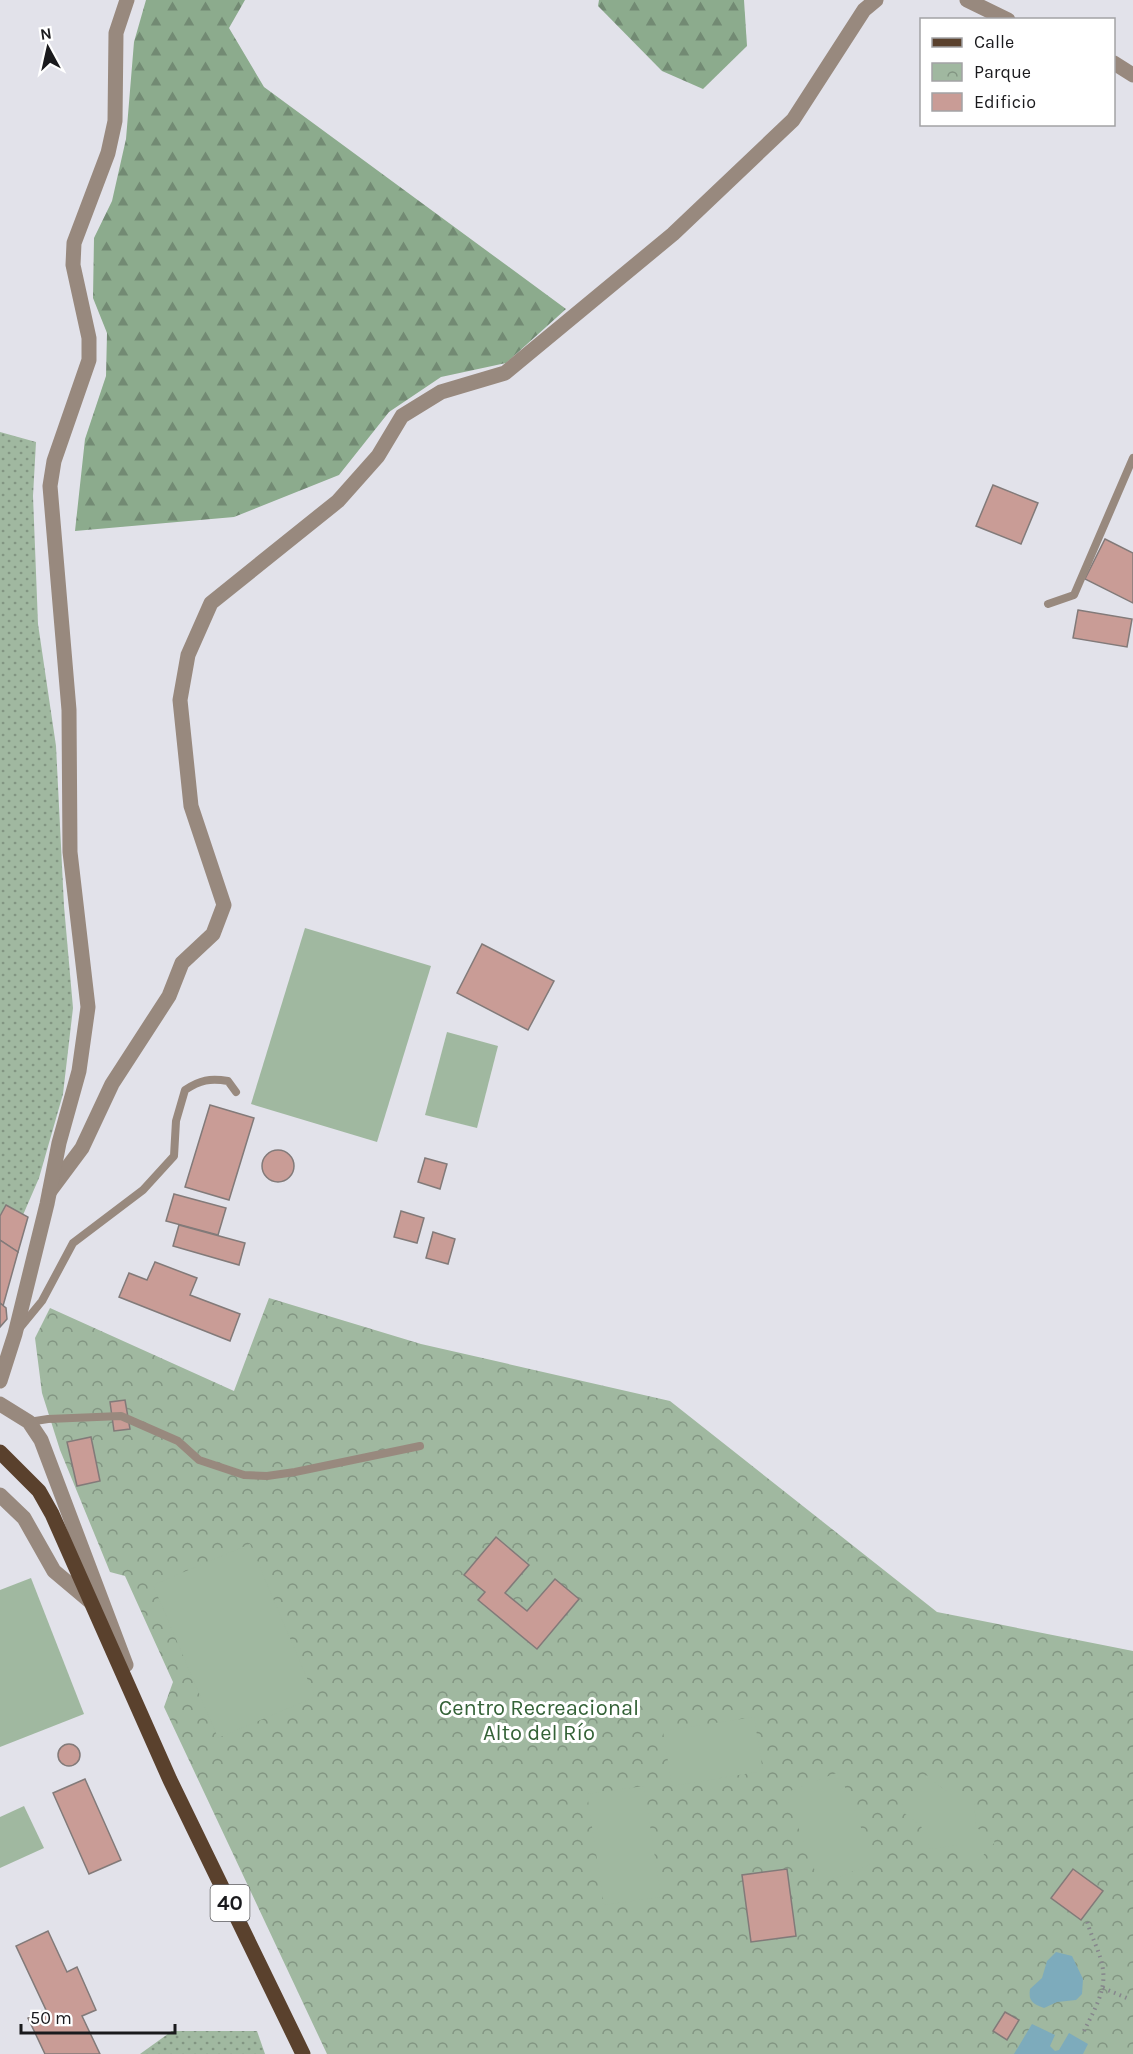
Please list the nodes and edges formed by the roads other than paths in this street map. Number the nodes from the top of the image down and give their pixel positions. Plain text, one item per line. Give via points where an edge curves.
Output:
1 (127, 0) edge
2 (876, 0) edge
3 (967, 0) edge
4 (1004, 18) edge
5 (1115, 64) edge
6 (1133, 75) edge
7 (1133, 458) edge
8 (1048, 604) dead end
9 (237, 1092) dead end
10 (50, 1191) junction
11 (15, 1334) junction
12 (0, 1381) edge
13 (0, 1404) edge
14 (29, 1422) junction
15 (420, 1446) dead end
16 (0, 1452) edge
17 (0, 1495) edge
18 (92, 1603) junction
19 (158, 1752) junction
20 (303, 2054) edge

1 - 10 street via 116,33 115,121 108,153 74,243 73,264 89,338 89,360 54,461 50,486 69,710 70,852 88,1007 79,1071
2 - 10 street via 864,10 793,120 673,234 505,372 441,392 402,416 378,456 338,501 211,603 188,655 180,700 191,806 224,905 213,934 182,963 169,996 112,1084 82,1148
3 - 4 street
5 - 6 street
7 - 8 lane via 1074,595
9 - 11 lane via 228,1082 212,1078 185,1090 176,1121 174,1156 143,1190 72,1244 42,1301
10 - 11 street
11 - 12 street
13 - 14 street
14 - 15 lane via 121,1416 178,1441 199,1460 244,1475 295,1472
14 - 19 street via 52,1465
16 - 18 main road, 40 via 39,1491
17 - 18 street via 24,1518 54,1571
18 - 19 main road, 40
19 - 20 main road, 40

